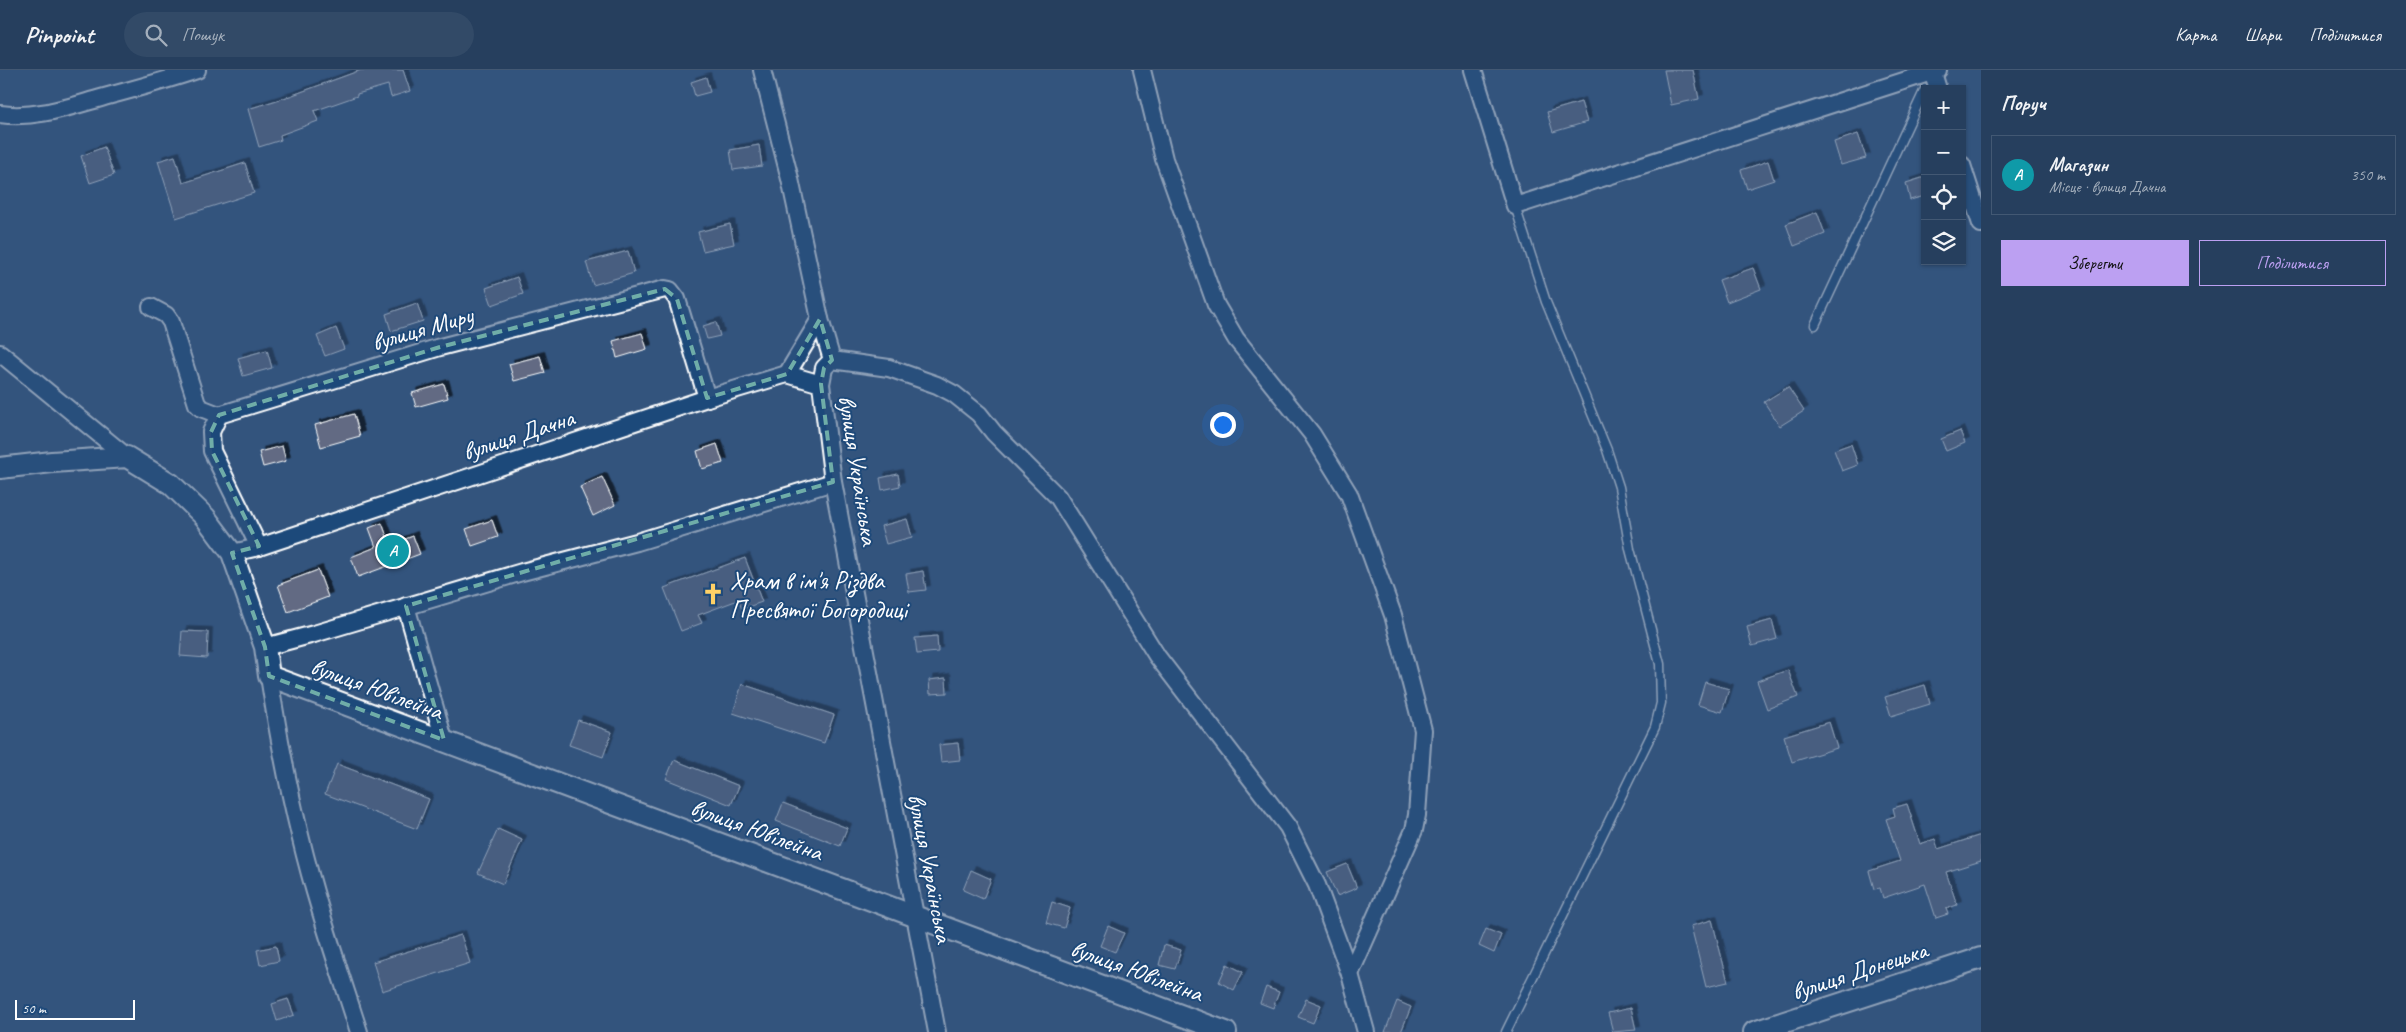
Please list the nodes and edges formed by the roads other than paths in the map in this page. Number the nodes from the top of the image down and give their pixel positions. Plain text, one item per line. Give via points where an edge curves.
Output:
1 (197, 70) edge
2 (762, 70) edge
3 (1142, 70) edge
4 (1473, 70) edge
5 (1934, 71) edge
6 (1927, 85) edge
7 (1937, 85) edge
8 (1921, 98) edge
9 (0, 114) edge
10 (1965, 175) edge
11 (1515, 206) junction
12 (1981, 224) edge
13 (151, 306) dead end
14 (820, 319) junction
15 (1815, 325) dead end
16 (0, 353) edge
17 (832, 360) junction
18 (787, 374) junction
19 (821, 384) junction
20 (707, 398) junction
21 (219, 415) junction
22 (128, 457) junction
23 (0, 468) edge
24 (833, 482) junction
25 (259, 547) junction
26 (232, 553) junction
27 (406, 606) junction
28 (265, 647) junction
29 (269, 676) junction
30 (444, 740) junction
31 (915, 916) junction
32 (1981, 958) edge
33 (1350, 974) junction
34 (359, 1032) edge
35 (937, 1032) edge
36 (1226, 1032) edge
37 (1366, 1032) edge
38 (1506, 1032) edge
39 (1754, 1032) edge

1 - 9 street via 49,112 20,117
2 - 14 street, вулиця Українська via 790,179
3 - 33 street via 1164,159 1216,305 1236,339 1312,434 1349,494 1393,615 1423,730 1414,830
4 - 11 street
5 - 6 lane
5 - 7 street
5 - 11 street
8 - 15 lane
10 - 12 street
11 - 38 lane via 1546,302 1619,487 1630,549 1660,664 1660,703 1655,727
13 - 21 street via 171,322 197,404
14 - 17 street, вулиця Українська
14 - 18 street
16 - 22 street
17 - 19 street, вулиця Українська via 824,368
17 - 33 street via 889,368 954,394 979,414 1058,497 1157,656 1288,827 1317,885
18 - 19 street
18 - 20 street, вулиця Дачна
19 - 24 street, вулиця Українська
20 - 21 street, вулиця Миру via 677,299 674,293 665,289 440,348
20 - 25 street, вулиця Дачна
21 - 25 street via 211,432 212,451
22 - 23 street
22 - 26 street via 171,484 205,517
24 - 27 street via 637,542
24 - 31 street, вулиця Українська
25 - 26 street, вулиця Дачна
26 - 28 street
27 - 28 street
27 - 30 street
28 - 29 street
29 - 30 street, вулиця Ювілейна
29 - 34 street via 280,745 319,908
30 - 31 street, вулиця Ювілейна
31 - 35 street, вулиця Українська
31 - 36 street, вулиця Ювілейна
32 - 39 street, вулиця Донецька
33 - 37 street

